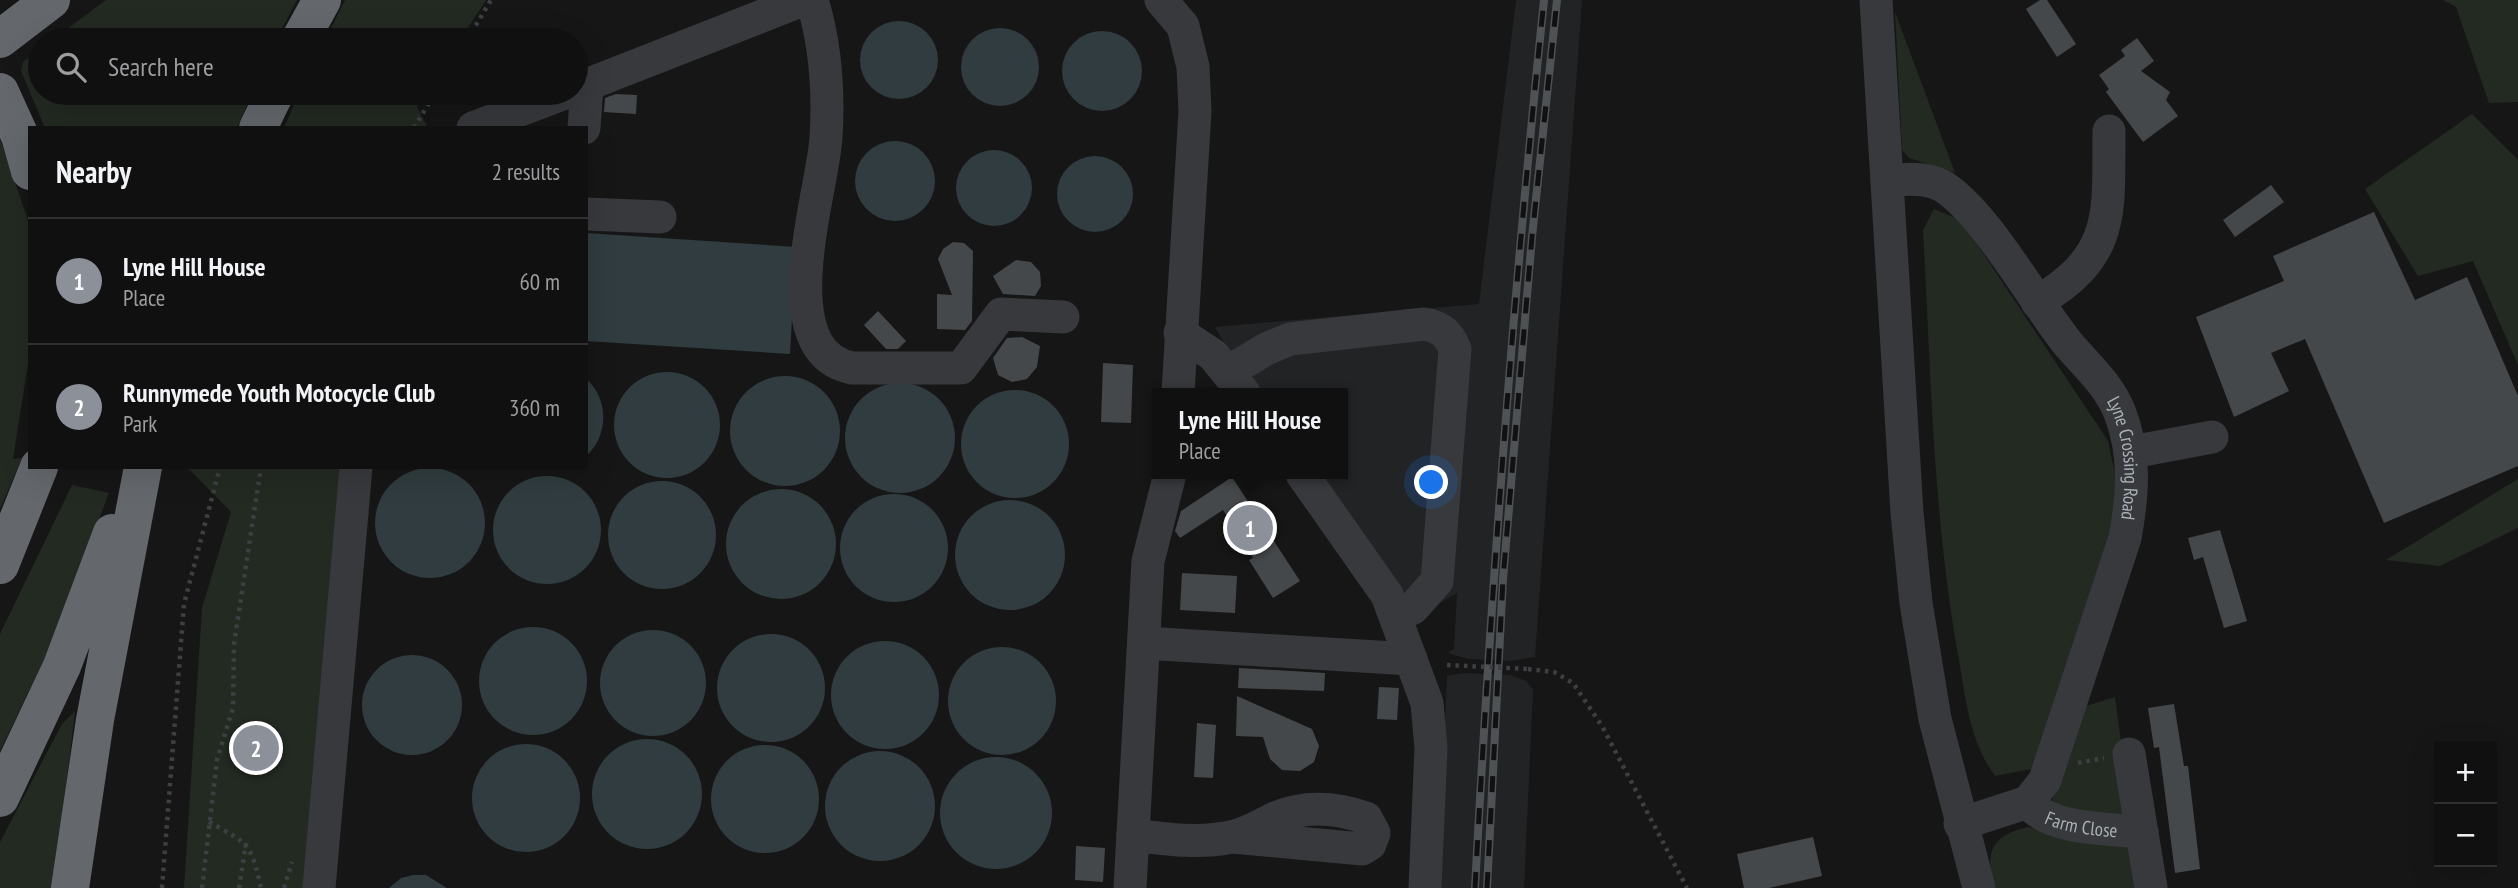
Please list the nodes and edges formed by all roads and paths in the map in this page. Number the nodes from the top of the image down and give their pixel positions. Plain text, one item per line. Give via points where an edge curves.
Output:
1 (51, 0) edge
2 (322, 0) edge
3 (491, 0) edge
4 (803, 0) edge
5 (812, 0) edge
6 (1161, 0) edge
7 (1876, 0) edge
8 (307, 28) edge
9 (474, 28) edge
10 (3, 37) edge
11 (588, 84) edge
12 (0, 92) edge
13 (269, 105) edge
14 (428, 105) edge
15 (534, 105) edge
16 (579, 105) edge
17 (259, 126) edge
18 (415, 126) edge
19 (478, 126) edge
20 (584, 126) edge
21 (2109, 131) dead end
22 (28, 164) edge
23 (1887, 180) junction
24 (588, 215) edge
25 (660, 217) dead end
26 (2037, 302) junction
27 (1063, 317) dead end
28 (1180, 333) junction
29 (1236, 383) edge
30 (1178, 388) edge
31 (2212, 437) dead end
32 (2132, 452) junction
33 (38, 469) edge
34 (142, 469) edge
35 (143, 469) edge
36 (219, 469) edge
37 (261, 469) edge
38 (356, 469) edge
39 (1169, 479) edge
40 (1306, 479) edge
41 (0, 565) edge
42 (1396, 616) junction
43 (1144, 643) junction
44 (1411, 659) junction
45 (1447, 665) dead end
46 (2129, 754) joint
47 (2050, 768) junction
48 (0, 798) edge
49 (2028, 802) junction
50 (209, 822) junction
51 (1961, 824) junction
52 (2142, 832) junction
53 (1133, 835) junction
54 (1233, 837) dead end
55 (246, 842) junction
56 (70, 888) edge
57 (162, 888) edge
58 (202, 888) edge
59 (239, 888) edge
60 (261, 888) edge
61 (319, 888) edge
62 (1130, 888) edge
63 (1425, 888) edge
64 (1687, 888) edge
65 (1979, 888) edge
66 (2151, 888) edge

1 - 10 highway
2 - 8 highway
3 - 9 path
4 - 11 street
5 - 27 street via 823,34 828,85 826,142 805,313 811,336 821,349 842,366 852,368 961,368 1000,314
6 - 28 street via 1183,26 1195,111
7 - 23 street
12 - 22 highway
13 - 17 highway
14 - 18 path
15 - 19 street
16 - 20 street
21 - 26 street via 2108,214 2101,241 2068,284
23 - 26 street, Lyne Crossing Road via 1926,180 1945,188 1967,206
23 - 51 street via 1916,603 1935,719
24 - 25 street
26 - 32 street, Lyne Crossing Road via 2102,380 2119,411
28 - 29 street via 1213,355
28 - 30 street
29 - 42 street via 1266,349 1290,339 1424,324 1448,334 1455,349 1437,581 1413,608
31 - 32 street
32 - 47 street, Lyne Crossing Road via 2133,496 2125,538
33 - 41 highway
34 - 48 highway via 114,526 62,666
35 - 56 highway via 95,720
36 - 57 path via 184,604
37 - 50 path via 234,644 233,708 217,760
38 - 61 street
39 - 43 street via 1148,561
40 - 42 street via 1375,575
42 - 44 street
43 - 44 street
43 - 53 street
44 - 63 street via 1427,703 1431,748
45 - 64 path, bridge via 1554,672 1573,683 1602,726
46 - 47 path
46 - 52 street, Farm Close
47 - 49 street, Lyne Crossing Road
49 - 51 street
49 - 52 street, Farm Close via 2036,813 2059,820
50 - 55 path
50 - 58 path
51 - 65 street
52 - 66 street, Farm Close
53 - 54 street via 1201,842
53 - 62 street
55 - 59 path
55 - 60 path

